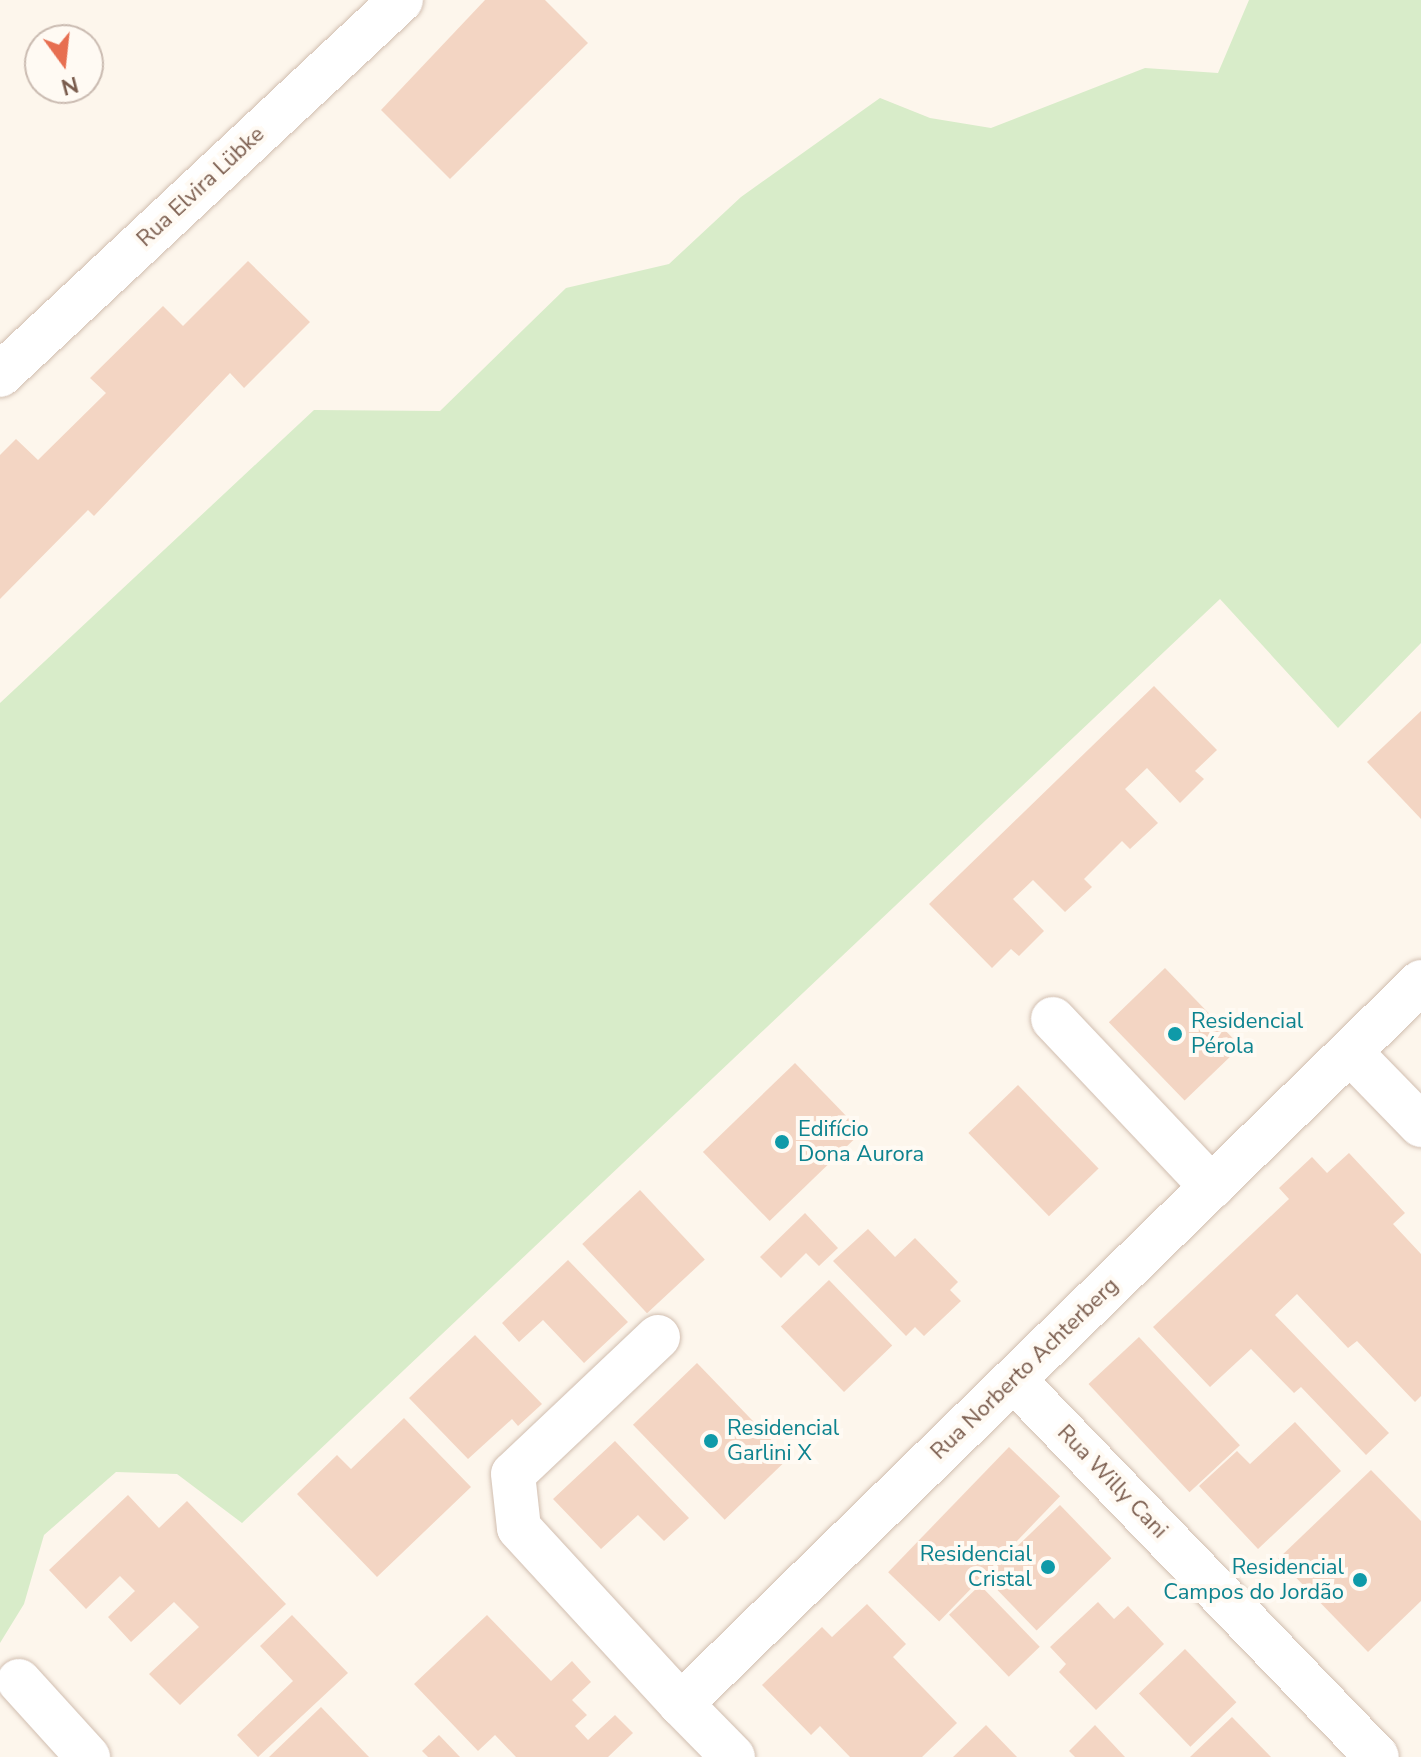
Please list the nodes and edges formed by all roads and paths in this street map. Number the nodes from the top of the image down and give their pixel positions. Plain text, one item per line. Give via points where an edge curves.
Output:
1 (401, 0) edge
2 (0, 375) edge
3 (1421, 982) edge
4 (1053, 1019) dead end
5 (1350, 1052) junction
6 (1421, 1125) edge
7 (1212, 1187) junction
8 (658, 1337) dead end
9 (1014, 1380) junction
10 (19, 1681) dead end
11 (681, 1704) junction
12 (88, 1757) edge
13 (733, 1757) edge
14 (1377, 1757) edge

1 - 2 street, Rua Elvira Lübke
3 - 5 street, Rua Norberto Achterberg
4 - 7 street
5 - 6 street
5 - 7 street, Rua Norberto Achterberg
7 - 9 street, Rua Norberto Achterberg
8 - 11 street via 513,1474 519,1528
9 - 11 street, Rua Norberto Achterberg
9 - 14 street, Rua Willy Cani
10 - 12 street
11 - 13 street

